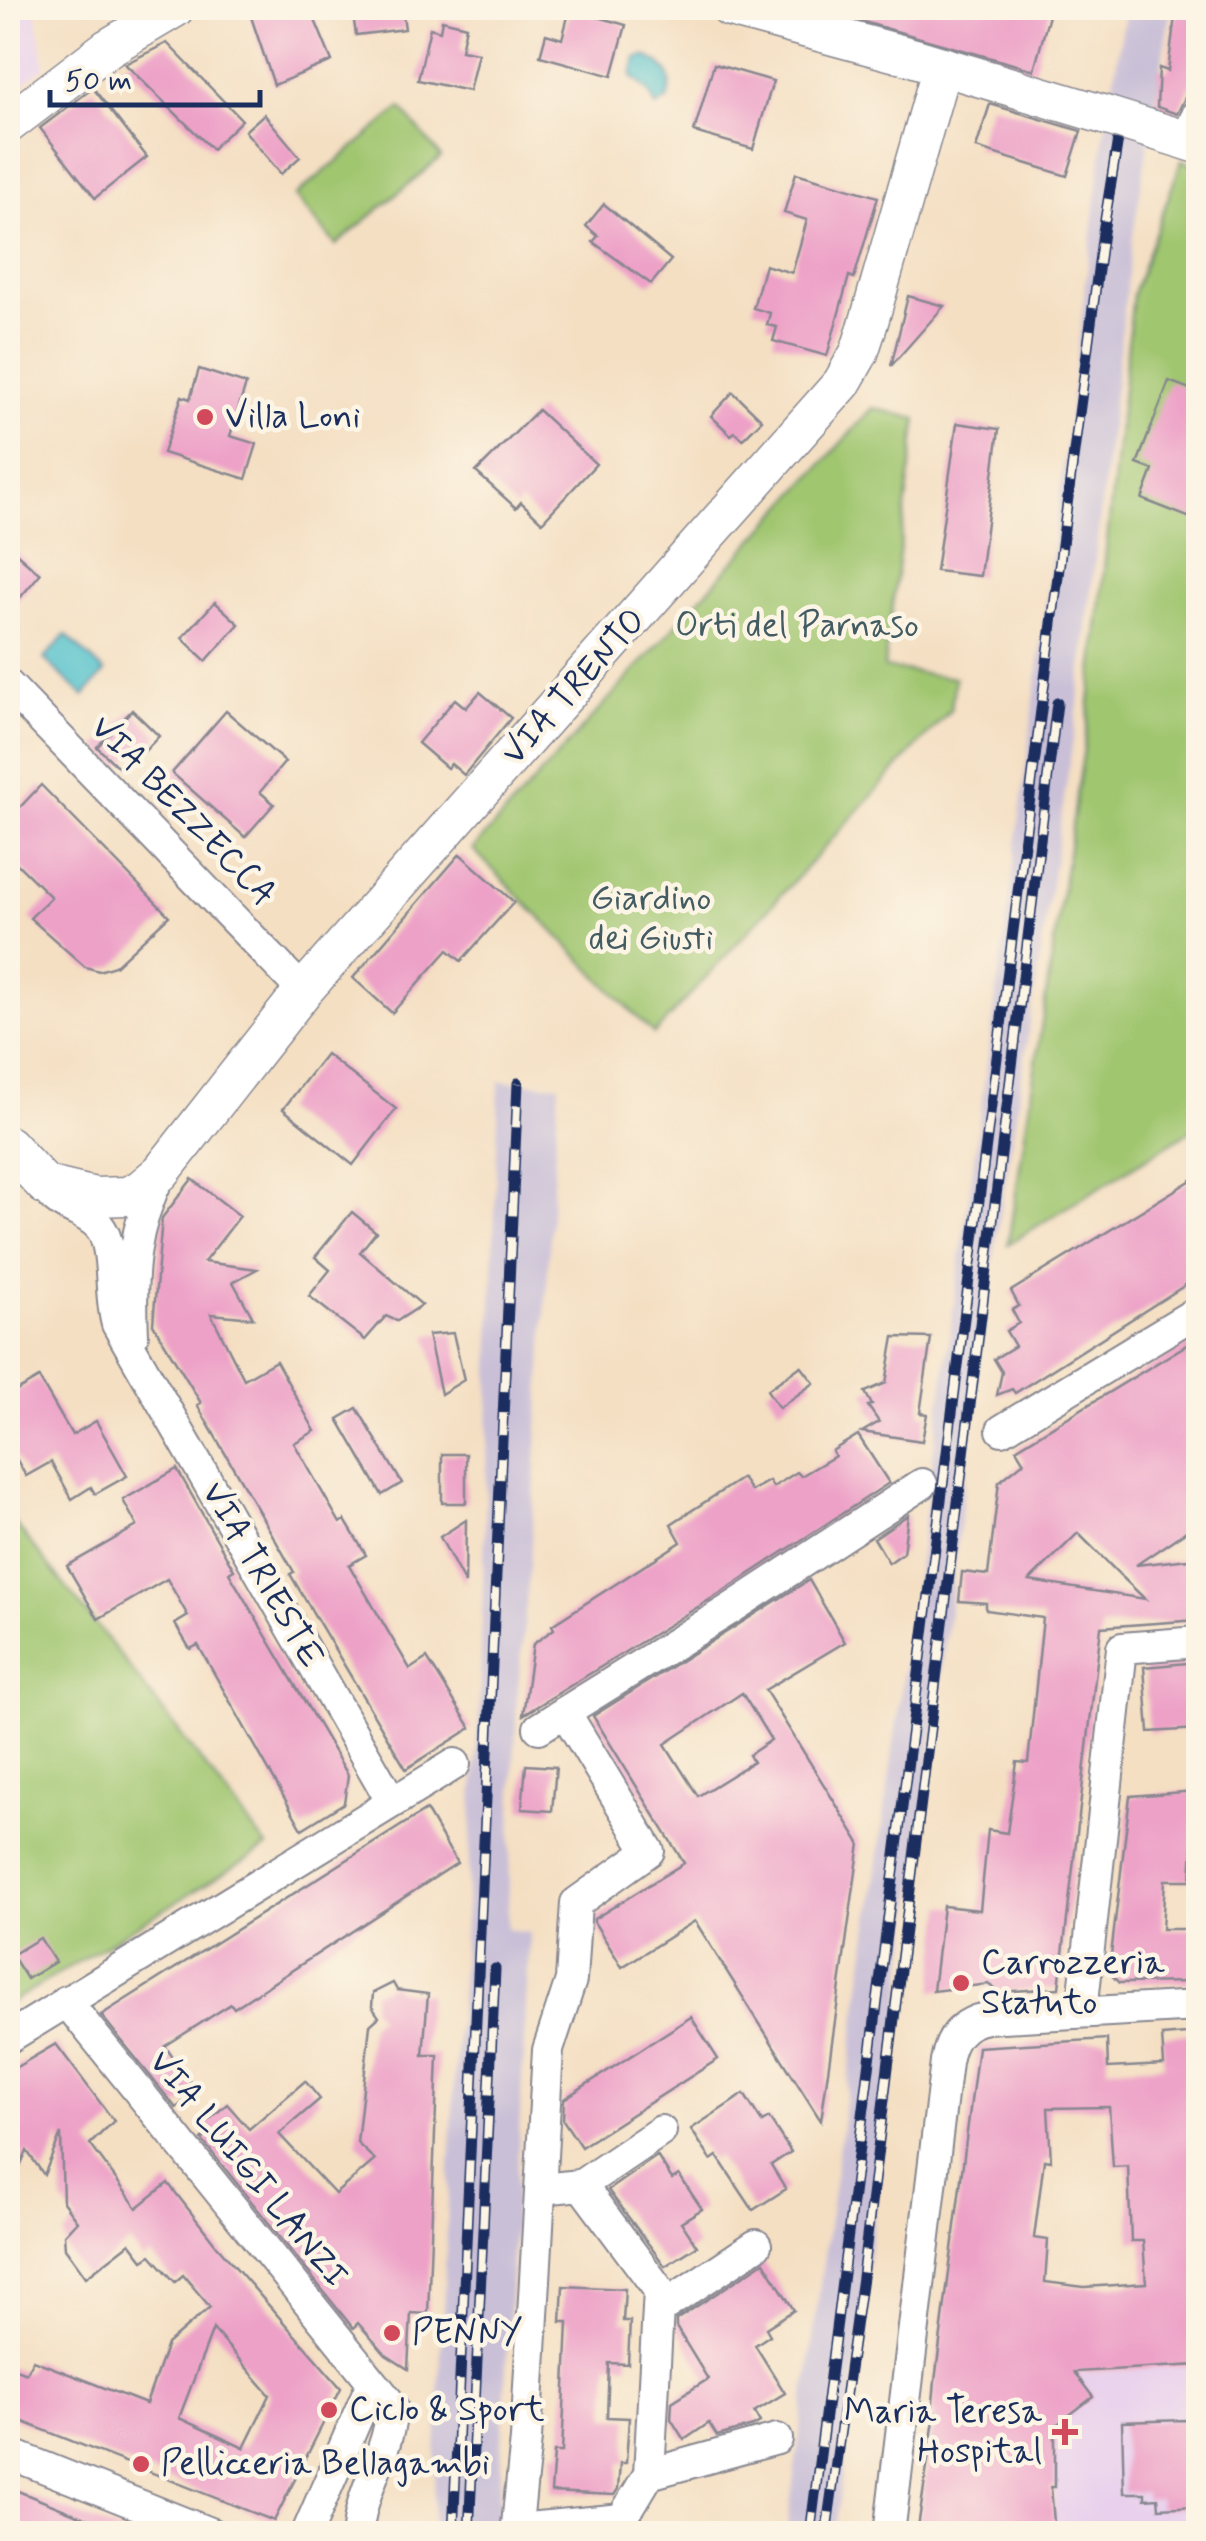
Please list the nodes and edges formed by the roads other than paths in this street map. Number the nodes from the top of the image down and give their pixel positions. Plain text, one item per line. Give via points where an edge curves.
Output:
1 (175, 8) edge
2 (730, 8) edge
3 (942, 66) junction
4 (8, 124) edge
5 (1194, 132) edge
6 (8, 684) edge
7 (304, 990) junction
8 (8, 1145) edge
9 (161, 1172) junction
10 (44, 1184) junction
11 (1198, 1311) edge
12 (133, 1348) junction
13 (1002, 1430) dead end
14 (922, 1484) dead end
15 (1198, 1642) edge
16 (455, 1764) dead end
17 (392, 1802) junction
18 (66, 2001) junction
19 (1198, 2006) edge
20 (1082, 2011) junction
21 (8, 2038) edge
22 (661, 2131) dead end
23 (581, 2185) junction
24 (541, 2189) junction
25 (756, 2244) dead end
26 (658, 2310) junction
27 (372, 2384) junction
28 (778, 2438) dead end
29 (8, 2453) edge
30 (650, 2474) junction
31 (516, 2531) edge
32 (360, 2532) edge
33 (307, 2533) edge
34 (212, 2534) edge
35 (889, 2534) edge

1 - 4 main road via 108,48
2 - 3 main road
3 - 5 main road, bridge via 1150,129
3 - 7 main road, VIA TRENTO via 868,325 842,382
6 - 7 street, VIA BEZZECCA
7 - 9 main road, VIA TRENTO
8 - 10 main road, VIA TRIESTE
9 - 10 main road, VIA TRENTO via 127,1196 95,1198
9 - 12 street, VIA TRIESTE via 137,1231
10 - 12 street, VIA TRIESTE via 57,1202 93,1220 106,1236 112,1306
11 - 13 street
12 - 17 street, VIA TRIESTE
14 - 24 street via 552,1720 650,1851 576,1903 572,1980 548,2050
15 - 20 street via 1122,1648
16 - 17 street
17 - 18 street
18 - 21 street
18 - 27 street, VIA LUIGI LANZI
19 - 20 street
20 - 35 street via 978,2020 957,2032 949,2046
22 - 23 street
23 - 24 street
23 - 26 street via 659,2290
24 - 31 street
25 - 26 street
26 - 30 street
27 - 32 street, VIA LUIGI LANZI via 392,2406 392,2416 363,2498
27 - 33 street
28 - 30 street
29 - 34 street
30 - 31 street via 622,2519
32 - 33 street via 332,2522

